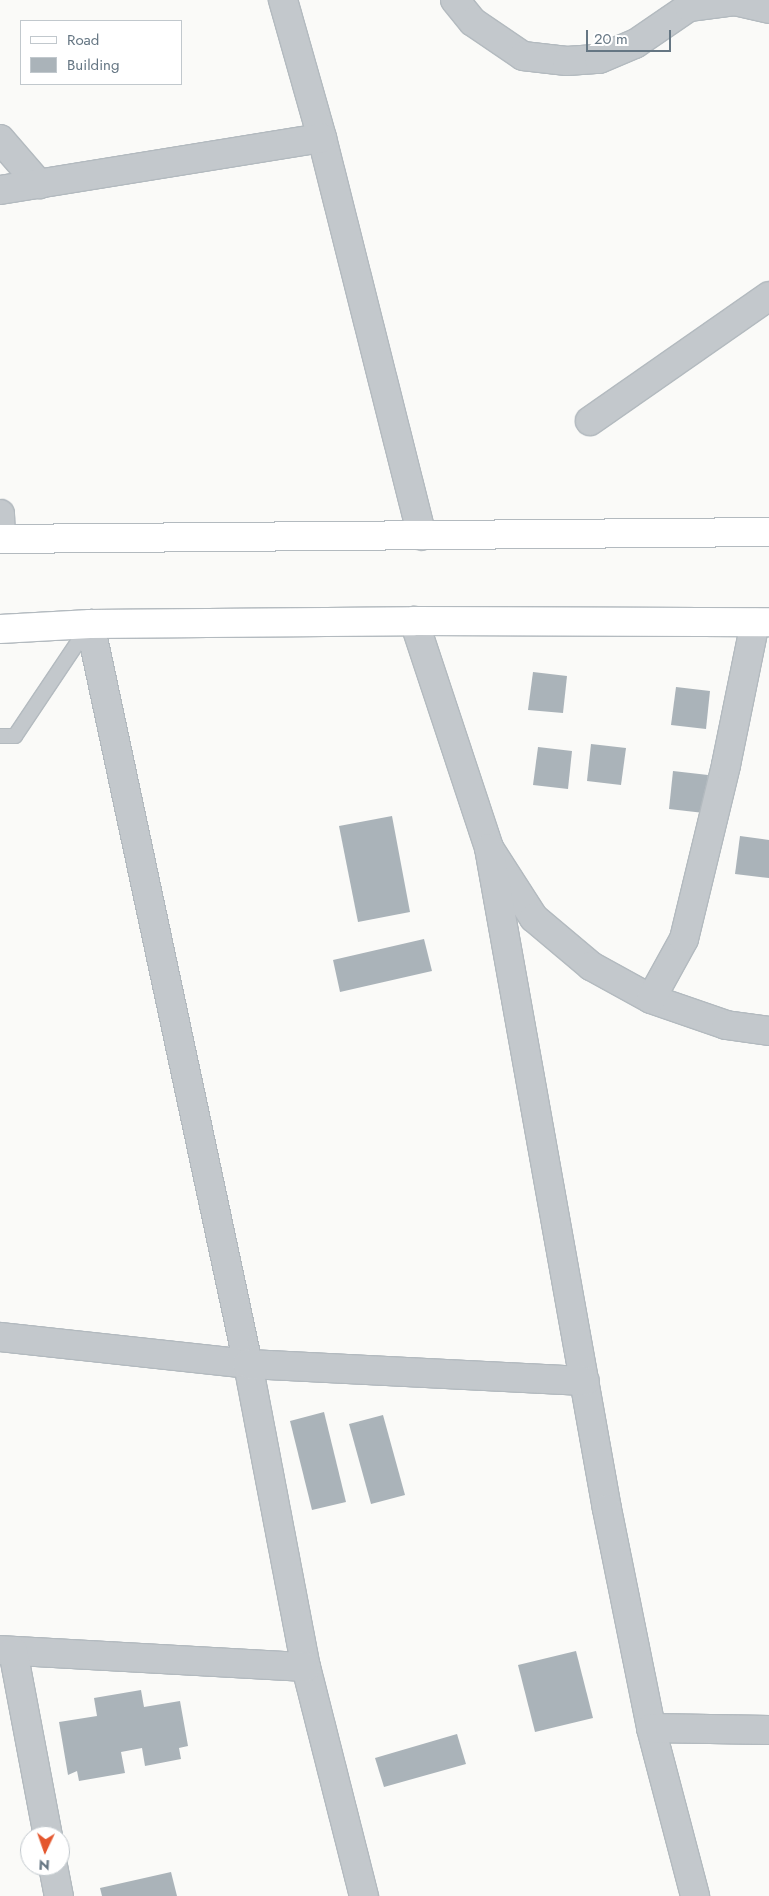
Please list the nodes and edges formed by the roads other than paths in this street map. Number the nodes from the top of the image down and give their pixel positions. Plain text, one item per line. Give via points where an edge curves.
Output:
1 (283, 0) edge
2 (455, 0) edge
3 (769, 9) edge
4 (322, 138) junction
5 (0, 139) edge
6 (39, 184) junction
7 (0, 190) edge
8 (769, 296) edge
9 (590, 421) dead end
10 (0, 531) edge
11 (769, 532) edge
12 (422, 536) junction
13 (414, 621) junction
14 (762, 622) edge
15 (90, 624) junction
16 (0, 629) edge
17 (0, 736) edge
18 (488, 848) junction
19 (651, 999) junction
20 (769, 1031) edge
21 (0, 1338) edge
22 (248, 1364) junction
23 (586, 1381) junction
24 (6, 1651) edge
25 (306, 1668) junction
26 (651, 1728) junction
27 (769, 1730) edge
28 (46, 1826) edge
29 (55, 1876) edge
30 (59, 1896) edge
31 (364, 1896) edge
32 (695, 1896) edge

1 - 4 street
2 - 3 street via 473,22 523,56 567,61 599,59 635,44 689,7 735,1
4 - 6 street
4 - 12 street
5 - 6 street
6 - 7 street
8 - 9 street
10 - 12 main road
11 - 12 main road
13 - 14 main road
13 - 15 main road
13 - 18 street
14 - 19 street via 684,939
15 - 16 main road
15 - 17 lane via 15,736
15 - 22 street
18 - 19 street via 534,918 590,966
18 - 23 street
19 - 20 street via 726,1025
21 - 22 street
22 - 23 street
22 - 25 street
23 - 26 street via 607,1509
24 - 25 street
24 - 28 street
25 - 31 street
26 - 27 street
26 - 32 street
29 - 30 street

